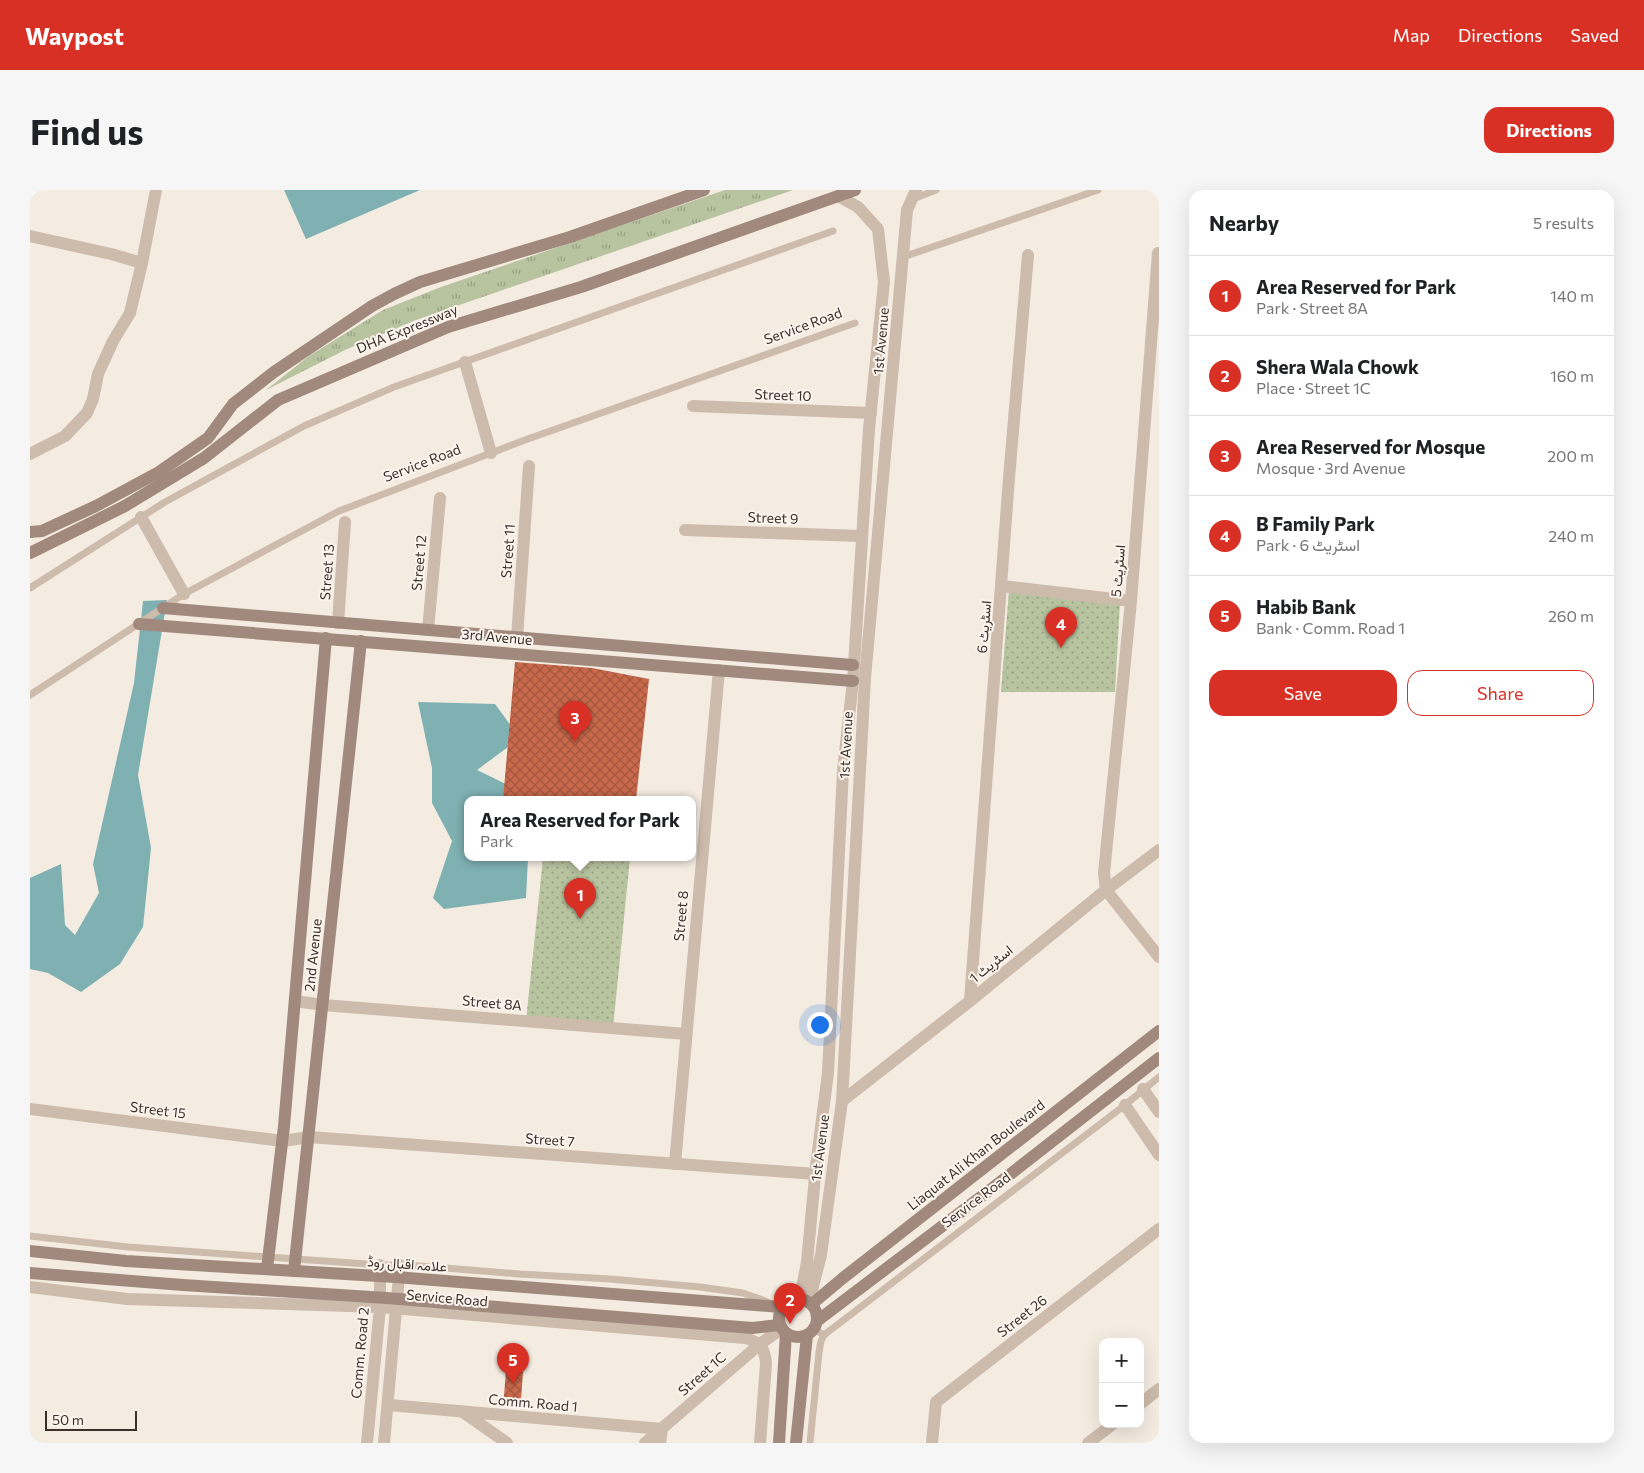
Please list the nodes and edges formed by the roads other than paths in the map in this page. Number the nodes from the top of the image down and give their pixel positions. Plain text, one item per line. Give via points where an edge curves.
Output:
1 (156, 190) edge
2 (704, 190) edge
3 (855, 190) edge
4 (936, 190) edge
5 (1098, 190) edge
6 (915, 194) edge
7 (838, 196) junction
8 (833, 231) dead end
9 (30, 236) edge
10 (1158, 253) edge
11 (1028, 255) dead end
12 (903, 257) junction
13 (142, 263) junction
14 (855, 323) dead end
15 (465, 362) junction
16 (693, 406) dead end
17 (871, 413) junction
18 (491, 453) junction
19 (30, 454) edge
20 (529, 466) dead end
21 (440, 498) dead end
22 (141, 517) junction
23 (345, 522) dead end
24 (685, 530) dead end
25 (30, 532) edge
26 (861, 536) junction
27 (30, 553) edge
28 (1002, 586) junction
29 (30, 588) edge
30 (184, 594) junction
31 (1131, 601) junction
32 (162, 608) junction
33 (338, 623) junction
34 (139, 624) junction
35 (428, 630) junction
36 (326, 638) junction
37 (517, 638) junction
38 (361, 641) junction
39 (853, 665) junction
40 (718, 670) junction
41 (853, 682) junction
42 (30, 695) edge
43 (1159, 850) edge
44 (1106, 890) junction
45 (1159, 957) edge
46 (295, 1001) junction
47 (970, 1001) junction
48 (323, 1005) junction
49 (1159, 1031) edge
50 (686, 1034) junction
51 (1159, 1058) edge
52 (1159, 1077) edge
53 (1143, 1089) junction
54 (842, 1101) junction
55 (1125, 1106) junction
56 (30, 1109) edge
57 (1159, 1112) edge
58 (309, 1137) junction
59 (283, 1141) junction
60 (1159, 1155) edge
61 (675, 1164) junction
62 (816, 1174) junction
63 (1159, 1230) edge
64 (30, 1236) edge
65 (30, 1251) edge
66 (267, 1263) junction
67 (295, 1265) junction
68 (380, 1271) junction
69 (400, 1271) junction
70 (30, 1273) edge
71 (30, 1287) edge
72 (380, 1302) junction
73 (807, 1302) junction
74 (397, 1304) junction
75 (781, 1307) junction
76 (782, 1329) junction
77 (815, 1330) junction
78 (760, 1344) junction
79 (1159, 1389) edge
80 (1144, 1401) edge
81 (389, 1405) junction
82 (463, 1412) junction
83 (1108, 1428) edge
84 (662, 1429) junction
85 (367, 1443) edge
86 (384, 1443) edge
87 (507, 1443) edge
88 (645, 1443) edge
89 (660, 1443) edge
90 (760, 1443) edge
91 (779, 1443) edge
92 (796, 1443) edge
93 (810, 1443) edge
94 (932, 1443) edge
95 (1088, 1443) edge

1 - 13 street
2 - 25 main road, DHA Expressway via 570,237 420,282 394,294 274,372 233,404 208,438 159,472 96,506 42,530
3 - 7 main road, DHA Expressway
4 - 6 lane
5 - 12 lane
6 - 12 street, 1st Avenue via 907,210
7 - 17 street via 858,207 878,229 884,282
7 - 27 main road, DHA Expressway via 581,288 448,327 278,400 196,463 125,506
8 - 15 lane
9 - 13 street
10 - 31 street, اسٹریٹ 5
11 - 28 street, اسٹریٹ 6
12 - 54 street, 1st Avenue via 865,678
13 - 19 street via 130,313 98,374 87,414 65,436
14 - 18 lane, Service Road
15 - 18 street
15 - 22 lane via 394,387 304,426
16 - 17 street, Street 10
17 - 26 street
18 - 30 lane, Service Road via 339,511
20 - 37 street, Street 11
21 - 35 street, Street 12
22 - 29 lane
22 - 30 street
23 - 33 street, Street 13
24 - 26 street, Street 9
26 - 39 street
28 - 31 street
28 - 47 street, اسٹریٹ 6
30 - 32 lane, Service Road
31 - 44 street, اسٹریٹ 5 via 1104,873
32 - 33 main road, 3rd Avenue
32 - 34 lane, Service Road
33 - 35 main road, 3rd Avenue
34 - 36 main road, 3rd Avenue
34 - 42 lane, Service Road
35 - 37 main road, 3rd Avenue
36 - 38 main road, 3rd Avenue
36 - 46 main road, 2nd Avenue
37 - 39 main road, 3rd Avenue
38 - 40 main road, 3rd Avenue
38 - 48 main road, 2nd Avenue
39 - 41 street
40 - 41 main road, 3rd Avenue
40 - 50 street, Street 8
41 - 62 street via 843,771 828,1073
43 - 44 street, اسٹریٹ 1
44 - 45 street
44 - 47 street, اسٹریٹ 1
46 - 48 street, Street 8A
46 - 59 main road, 2nd Avenue
47 - 54 street, اسٹریٹ 1
48 - 50 street, Street 8A
48 - 58 main road, 2nd Avenue
49 - 73 main road, Liaquat Ali Khan Boulevard via 843,1278
50 - 61 street, Street 8
51 - 77 main road
52 - 53 lane, Service Road
53 - 55 lane, Service Road
53 - 57 street
54 - 73 street, 1st Avenue via 822,1255
55 - 60 street
55 - 77 lane, Service Road
56 - 59 street, Street 15
58 - 59 street, Street 7
58 - 61 street, Street 7
58 - 67 main road, 2nd Avenue
59 - 66 main road, 2nd Avenue
61 - 62 street, Street 7
62 - 73 street via 807,1262
63 - 94 street, Street 26 via 936,1402
64 - 66 lane
65 - 66 main road, علامہ اقبال روڈ via 126,1261
66 - 67 main road, علامہ اقبال روڈ
67 - 68 main road, علامہ اقبال روڈ
68 - 69 main road, علامہ اقبال روڈ
68 - 72 street, Comm. Road 2
69 - 74 street
69 - 75 main road, علامہ اقبال روڈ
70 - 72 main road
71 - 72 street via 127,1299
72 - 74 main road
72 - 85 street, Comm. Road 2
73 - 75 main road via 793,1299
73 - 77 main road via 817,1315
74 - 76 main road
74 - 78 street, Service Road via 745,1338
74 - 81 street
75 - 76 main road
76 - 77 main road via 797,1338
76 - 78 street, Street 1C
76 - 91 main road
77 - 92 main road
77 - 93 lane via 821,1341
78 - 84 street, Street 1C
78 - 90 street via 766,1364
79 - 80 street
81 - 82 street, Comm. Road 1
81 - 86 street
82 - 84 street, Comm. Road 1
82 - 87 street
83 - 95 street
84 - 88 street, Street 1C
84 - 89 street

